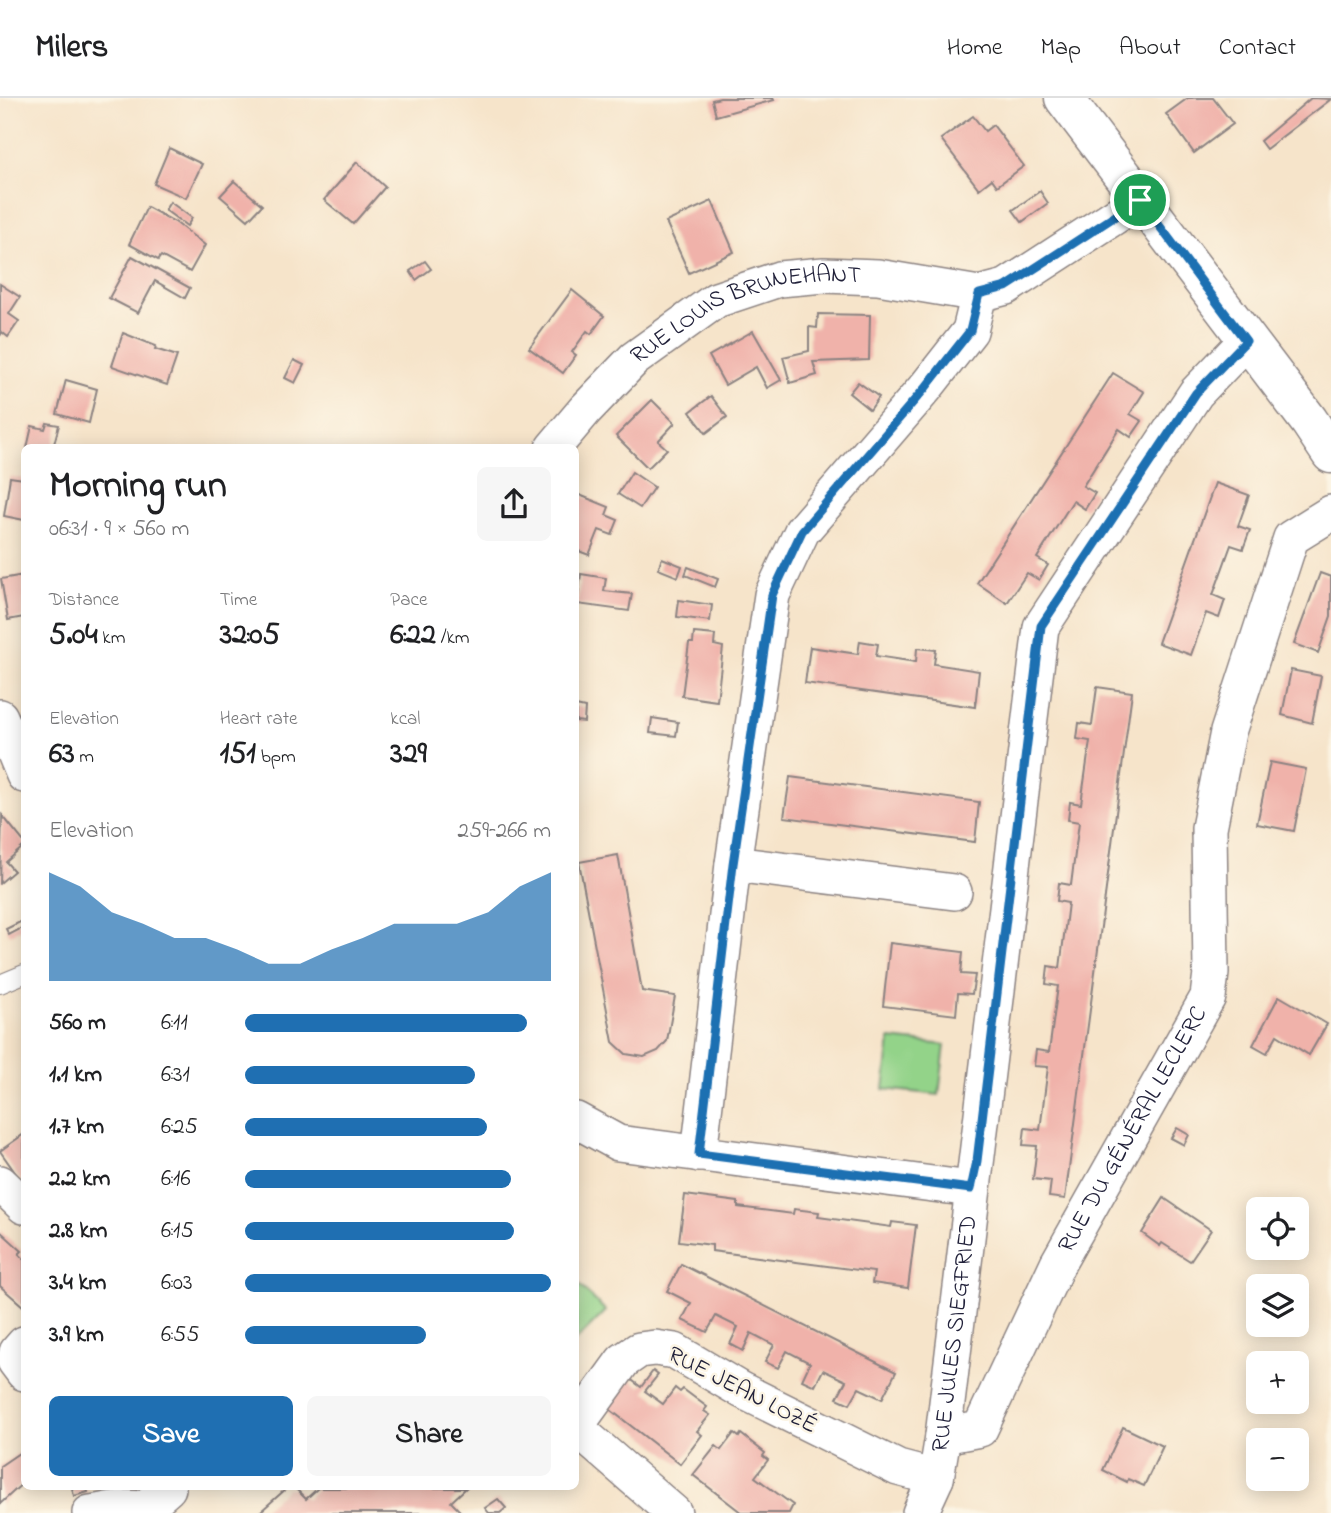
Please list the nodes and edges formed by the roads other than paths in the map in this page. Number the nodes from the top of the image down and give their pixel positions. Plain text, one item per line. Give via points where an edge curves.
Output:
1 (1064, 98) edge
2 (1140, 200) junction
3 (979, 294) junction
4 (1246, 341) junction
5 (556, 444) edge
6 (1331, 454) edge
7 (1331, 513) edge
8 (0, 717) edge
9 (15, 772) edge
10 (733, 864) junction
11 (954, 892) dead end
12 (21, 975) edge
13 (0, 984) edge
14 (579, 1122) edge
15 (699, 1154) junction
16 (0, 1183) edge
17 (971, 1189) junction
18 (21, 1203) edge
19 (579, 1423) edge
20 (579, 1430) edge
21 (943, 1436) junction
22 (936, 1478) junction
23 (150, 1499) edge
24 (90, 1513) edge
25 (674, 1513) edge
26 (920, 1513) edge

1 - 2 main road
2 - 3 street via 1006,287
2 - 4 main road
3 - 5 street, RUE LOUIS BRUNEHANT via 878,277 824,275 779,279 716,300 634,359
3 - 10 street via 970,331 802,531 772,595
4 - 6 main road
4 - 17 street, RUE JULES SIEGFRIED via 1196,393 1041,626
7 - 21 street, RUE DU GÉNÉRAL LECLERC via 1291,538 1228,732 1209,828 1208,997 1058,1263 980,1429
8 - 9 street
10 - 11 street
10 - 15 street
12 - 13 lane
14 - 15 street via 618,1143
15 - 17 street
16 - 18 street
17 - 21 street, RUE JULES SIEGFRIED
19 - 22 street, RUE JEAN LOZÉ via 623,1361 639,1350 675,1351 741,1390 898,1468
20 - 25 street
21 - 22 street, RUE JULES SIEGFRIED
22 - 26 street, RUE JULES SIEGFRIED
23 - 24 street

